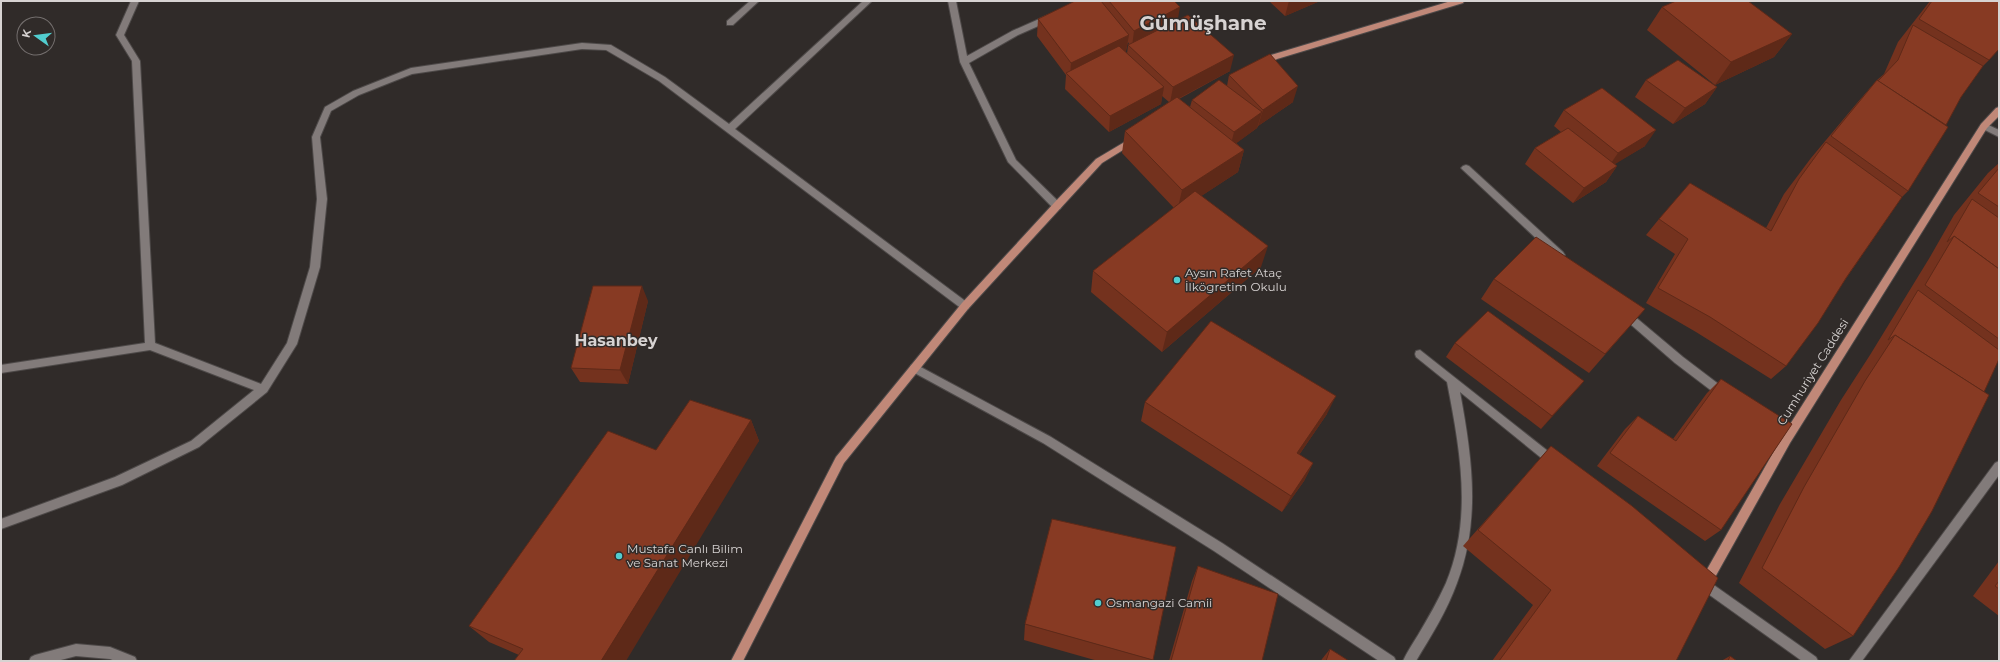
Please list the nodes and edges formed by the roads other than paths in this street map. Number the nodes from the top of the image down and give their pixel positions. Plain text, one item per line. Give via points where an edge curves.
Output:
1 (135, 1) edge
2 (755, 1) edge
3 (868, 1) edge
4 (952, 1) edge
5 (1460, 1) edge
6 (1058, 14) edge
7 (730, 24) dead end
8 (964, 62) junction
9 (1254, 69) edge
10 (1999, 110) edge
11 (1984, 126) junction
12 (730, 128) junction
13 (1999, 134) edge
14 (1139, 137) edge
15 (1466, 168) dead end
16 (1057, 206) junction
17 (1565, 260) edge
18 (966, 306) junction
19 (1617, 307) edge
20 (150, 346) junction
21 (1420, 354) dead end
22 (915, 368) junction
23 (1, 369) edge
24 (1452, 380) junction
25 (263, 389) junction
26 (1736, 403) edge
27 (1999, 466) edge
28 (1563, 470) edge
29 (1, 524) edge
30 (1693, 575) edge
31 (1704, 588) junction
32 (35, 661) edge
33 (131, 661) edge
34 (737, 661) edge
35 (1390, 661) edge
36 (1409, 661) edge
37 (1812, 661) edge
38 (1855, 661) edge

1 - 20 street via 120,35 136,61
2 - 7 street
3 - 12 street
4 - 8 street
5 - 9 main road via 1274,58
6 - 8 street via 1015,33
8 - 16 street via 1013,162
10 - 11 main road, Cumhuriyet Caddesi
11 - 13 street
11 - 31 main road, Cumhuriyet Caddesi via 1782,438
12 - 18 street
12 - 25 street via 662,78 608,47 582,46 410,71 356,93 328,109 316,137 322,199 315,266 292,344
14 - 16 main road via 1099,161
15 - 17 street
16 - 18 main road
18 - 22 main road
19 - 26 street via 1679,360
20 - 23 street
20 - 25 street
21 - 24 street
22 - 34 main road via 840,460
22 - 35 street via 1047,440 1218,547
24 - 28 street
24 - 36 street via 1466,461 1468,490 1463,540 1455,573 1444,600
25 - 29 street via 195,444 118,481
27 - 38 street
30 - 31 street
31 - 37 street
32 - 33 street via 76,650 110,653

